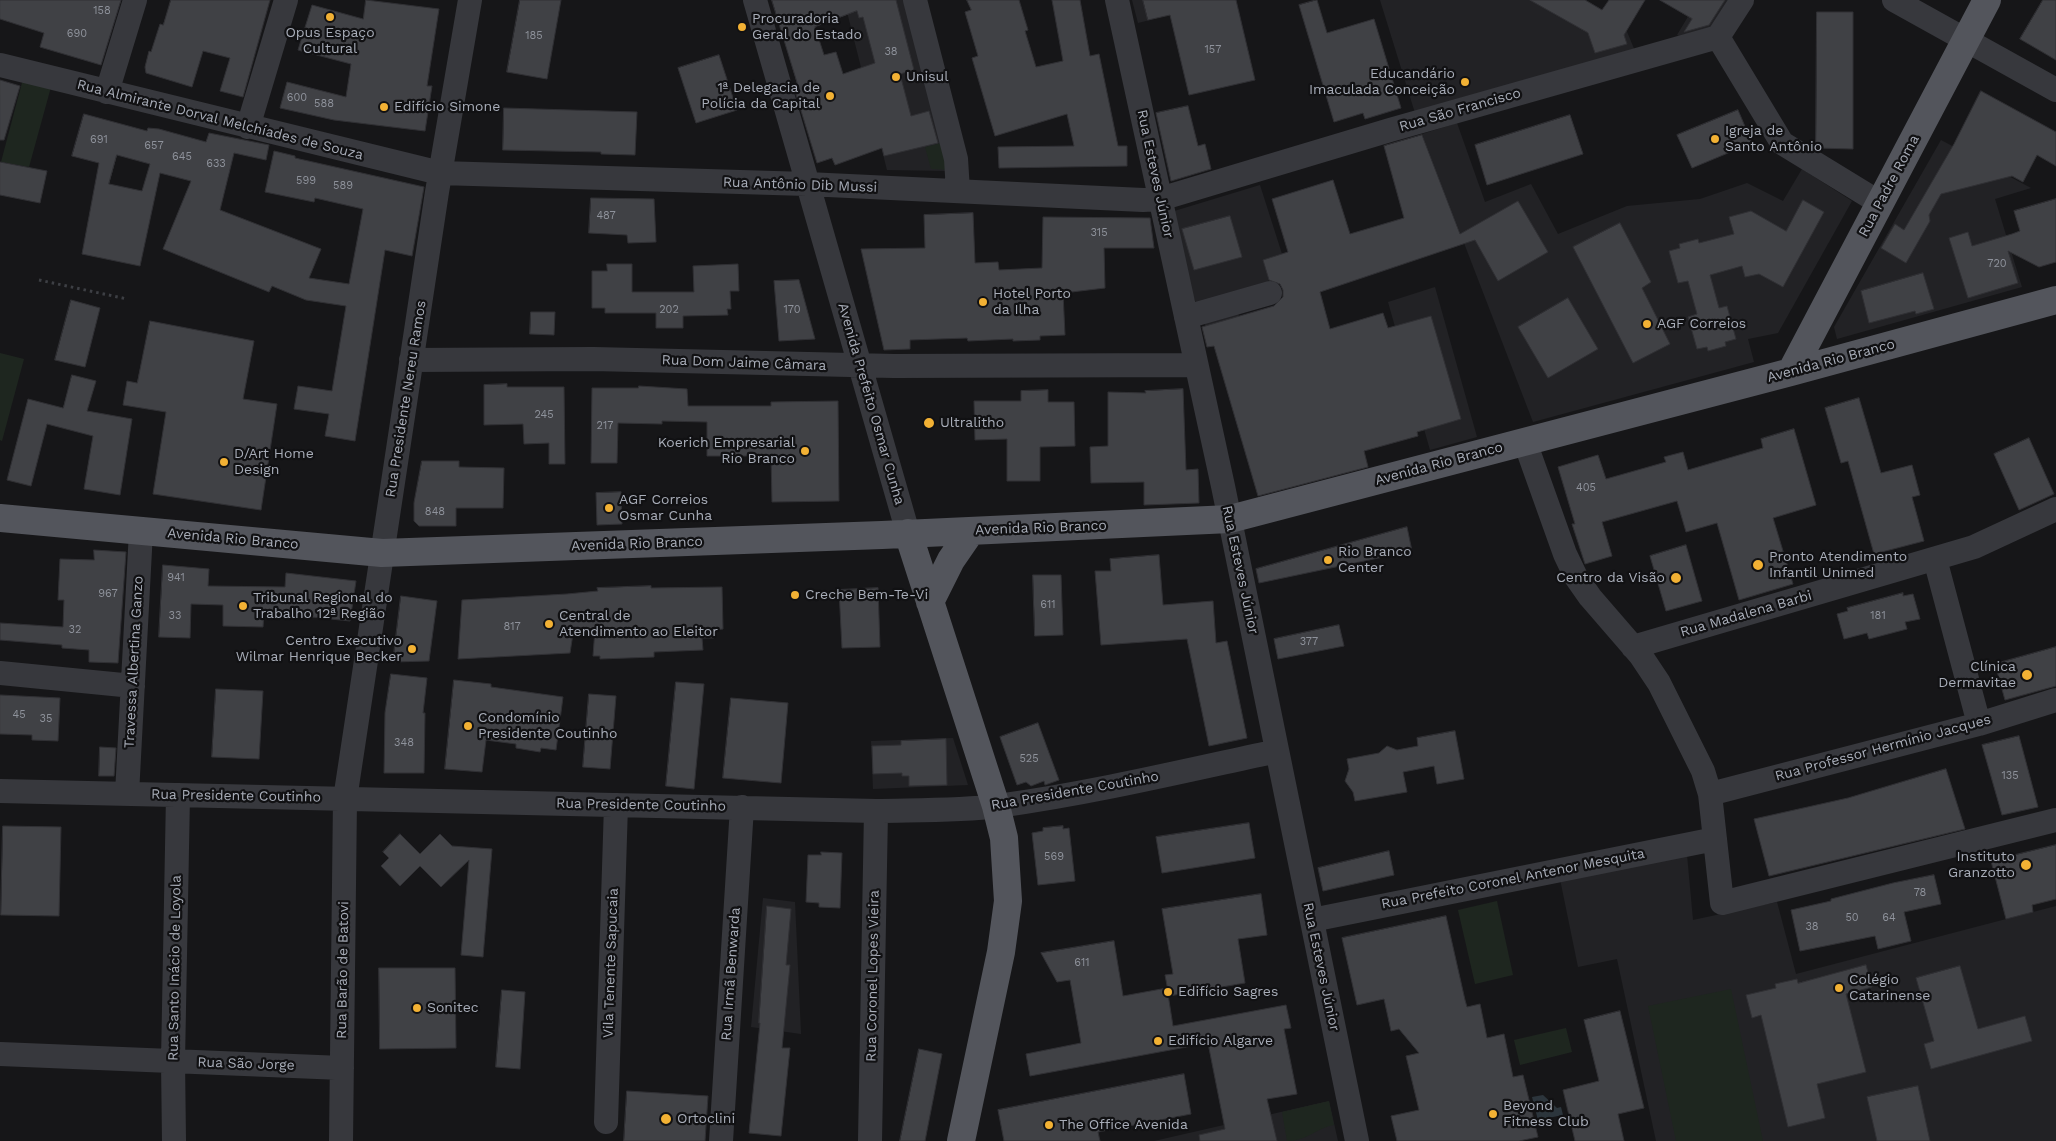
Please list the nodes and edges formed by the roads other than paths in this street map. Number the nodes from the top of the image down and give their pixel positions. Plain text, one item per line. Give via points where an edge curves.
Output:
1 (135, 0) edge
2 (286, 0) edge
3 (470, 0) edge
4 (755, 0) edge
5 (914, 0) edge
6 (1117, 0) edge
7 (1742, 0) edge
8 (1894, 0) edge
9 (1987, 0) edge
10 (1718, 37) junction
11 (1966, 40) junction
12 (0, 65) edge
13 (2056, 90) edge
14 (107, 92) junction
15 (248, 127) junction
16 (440, 173) junction
17 (807, 184) junction
18 (958, 191) junction
19 (1160, 199) junction
20 (1880, 203) junction
21 (1270, 293) dead end
22 (2056, 300) edge
23 (1186, 317) junction
24 (411, 360) junction
25 (1196, 365) junction
26 (860, 366) junction
27 (1790, 372) junction
28 (1525, 442) junction
29 (2056, 509) edge
30 (0, 518) edge
31 (1230, 519) junction
32 (141, 531) junction
33 (971, 531) junction
34 (908, 534) junction
35 (382, 553) junction
36 (1936, 559) junction
37 (930, 602) junction
38 (1633, 647) junction
39 (0, 673) edge
40 (133, 686) junction
41 (2056, 700) edge
42 (1979, 724) junction
43 (1277, 751) junction
44 (0, 791) edge
45 (127, 794) junction
46 (1710, 794) junction
47 (178, 795) junction
48 (345, 799) junction
49 (616, 805) junction
50 (996, 806) junction
51 (742, 807) junction
52 (876, 811) junction
53 (2056, 820) edge
54 (1715, 839) junction
55 (1312, 920) junction
56 (0, 1054) edge
57 (173, 1061) junction
58 (342, 1068) junction
59 (606, 1122) dead end
60 (174, 1141) edge
61 (341, 1141) edge
62 (721, 1141) edge
63 (870, 1141) edge
64 (961, 1141) edge
65 (1357, 1141) edge

1 - 14 street
2 - 15 street
3 - 16 street, Rua Presidente Nereu Ramos
4 - 17 street, Avenida Prefeito Osmar Cunha
5 - 18 street via 956,159
6 - 19 street, Rua Esteves Júnior
7 - 10 street
8 - 11 street
9 - 11 main road, Rua Padre Roma
10 - 19 street, Rua São Francisco
10 - 20 street via 1782,143
11 - 13 street
11 - 20 main road, Rua Padre Roma
12 - 14 street, Rua Almirante Dorval Melchíades de Souza
14 - 15 street, Rua Almirante Dorval Melchíades de Souza
15 - 16 street, Rua Almirante Dorval Melchíades de Souza
16 - 17 street, Rua Antônio Dib Mussi
16 - 24 street, Rua Presidente Nereu Ramos
17 - 18 street, Rua Antônio Dib Mussi
17 - 26 street, Avenida Prefeito Osmar Cunha
18 - 19 street, Rua Antônio Dib Mussi
19 - 23 street, Rua Esteves Júnior
20 - 27 main road, Rua Padre Roma
21 - 23 street
22 - 27 main road, Avenida Rio Branco
23 - 25 street, Rua Esteves Júnior
24 - 26 street, Rua Dom Jaime Câmara via 593,359
24 - 35 street, Rua Presidente Nereu Ramos
25 - 26 street, Rua Dom Jaime Câmara
25 - 31 street, Rua Esteves Júnior
26 - 34 street, Avenida Prefeito Osmar Cunha
27 - 28 main road, Avenida Rio Branco
28 - 31 main road, Avenida Rio Branco
28 - 38 street via 1576,577
29 - 36 street, Rua Madalena Barbi via 1974,547
30 - 32 main road, Avenida Rio Branco
31 - 33 main road, Avenida Rio Branco
31 - 43 street, Rua Esteves Júnior
32 - 35 main road, Avenida Rio Branco
32 - 40 street, Travessa Albertina Ganzo
33 - 34 main road, Avenida Rio Branco
33 - 37 main road via 951,560
34 - 35 main road, Avenida Rio Branco
34 - 37 main road, Avenida Prefeito Osmar Cunha
35 - 48 street, Rua Presidente Nereu Ramos
36 - 38 street, Rua Madalena Barbi
36 - 42 street
37 - 50 main road, Avenida Prefeito Osmar Cunha
38 - 46 street via 1659,683 1703,770
39 - 40 street
40 - 45 street, Travessa Albertina Ganzo
41 - 42 street, Rua Professor Hermínio Jacques
42 - 46 street, Rua Professor Hermínio Jacques
43 - 50 street, Rua Presidente Coutinho via 1102,788
43 - 55 street, Rua Esteves Júnior
44 - 45 street, Rua Presidente Coutinho
45 - 47 street, Rua Presidente Coutinho
46 - 54 street
47 - 48 street, Rua Presidente Coutinho
47 - 57 street, Rua Santo Inácio de Loyola
48 - 49 street, Rua Presidente Coutinho
48 - 58 street, Rua Barão de Batovi
49 - 51 street, Rua Presidente Coutinho
49 - 59 street, Vila Tenente Sapucaia
50 - 52 street, Rua Presidente Coutinho
50 - 64 main road, Avenida Prefeito Osmar Cunha via 1004,838 1008,901 1001,952
51 - 52 street, Rua Presidente Coutinho
51 - 62 street, Rua Irmã Benwarda
52 - 63 street, Rua Coronel Lopes Vieira
53 - 54 street via 1722,902
54 - 55 street, Rua Prefeito Coronel Antenor Mesquita
55 - 65 street, Rua Esteves Júnior
56 - 57 street, Rua São Jorge
57 - 58 street, Rua São Jorge
57 - 60 street, Rua Santo Inácio de Loyola
58 - 61 street, Rua Barão de Batovi

